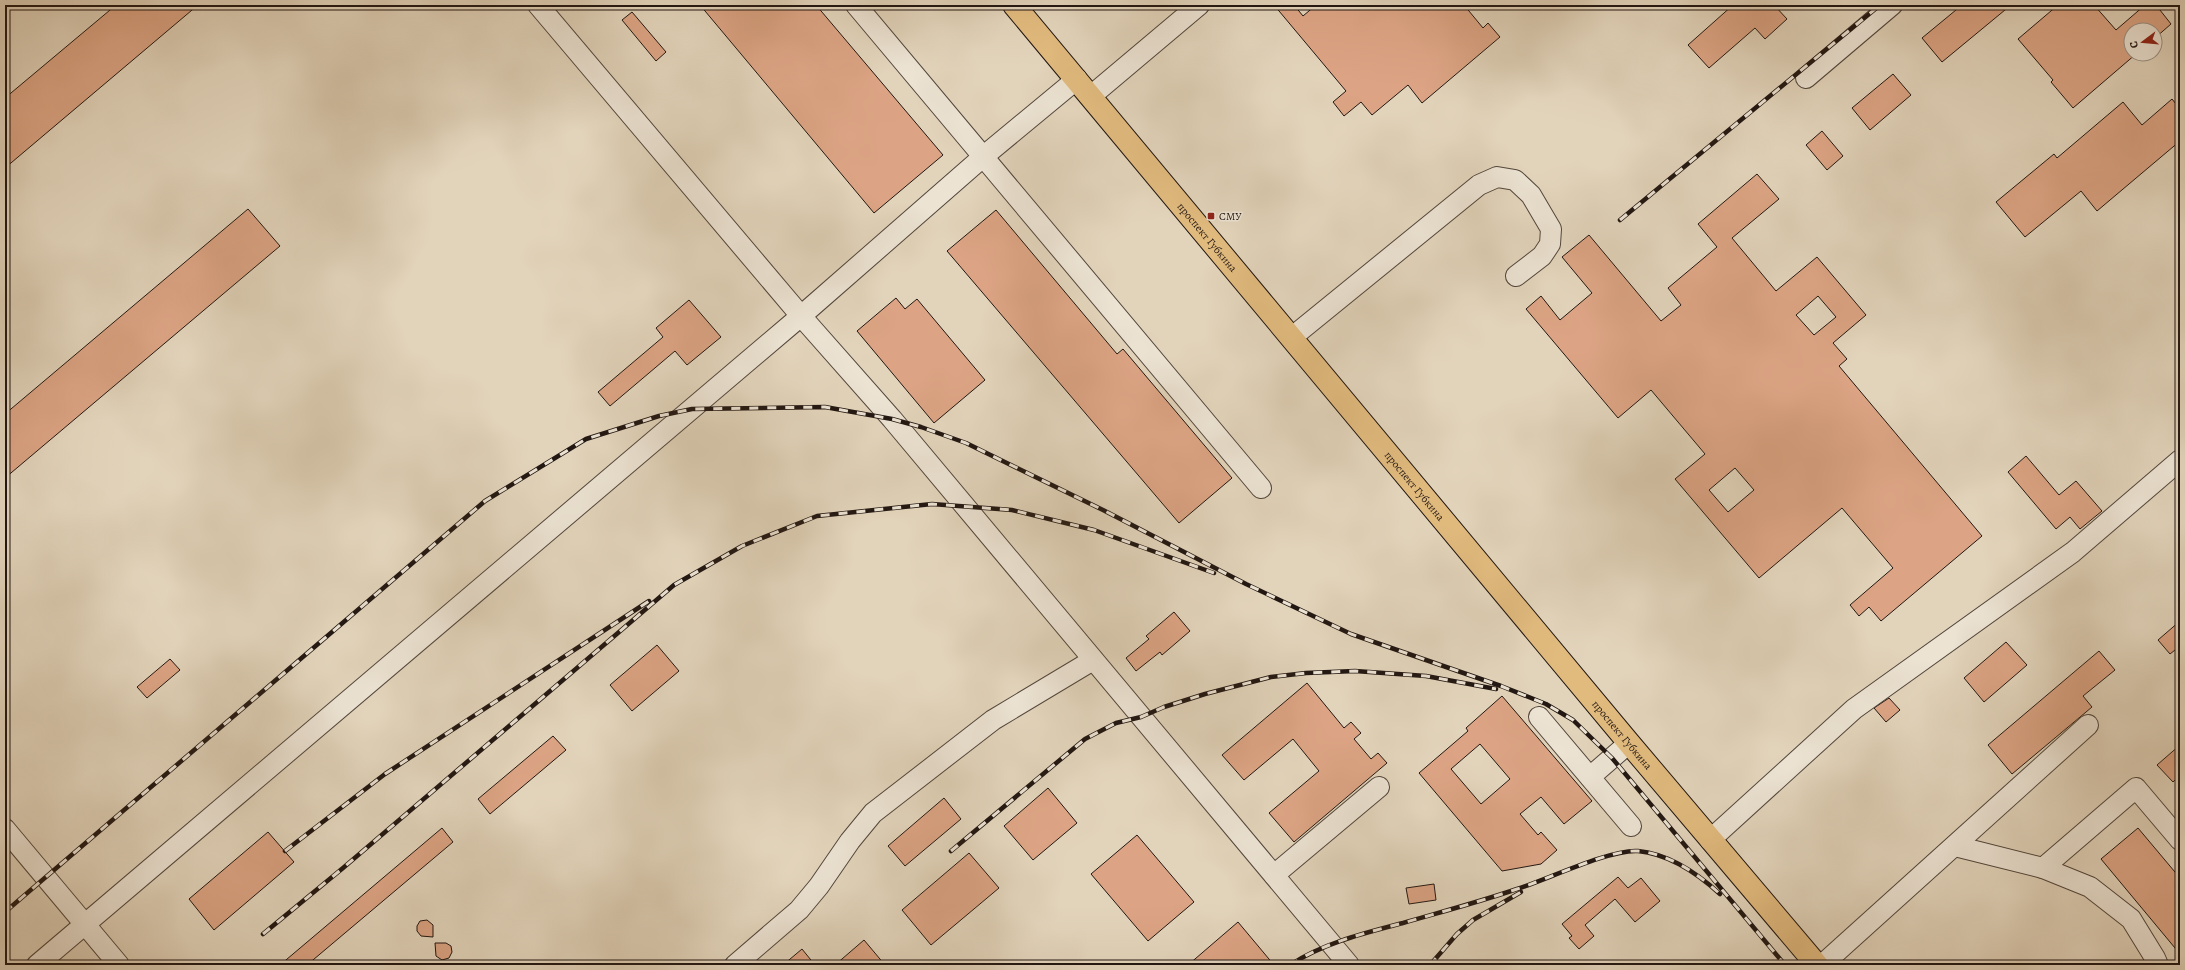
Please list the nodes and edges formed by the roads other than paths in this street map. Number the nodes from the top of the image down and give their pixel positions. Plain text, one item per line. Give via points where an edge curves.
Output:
1 (538, 5) edge
2 (856, 5) edge
3 (1014, 5) edge
4 (1199, 5) edge
5 (1892, 5) edge
6 (1806, 78) dead end
7 (1076, 79) junction
8 (1091, 96) junction
9 (984, 156) junction
10 (1516, 276) dead end
11 (802, 316) junction
12 (1291, 338) junction
13 (2180, 460) edge
14 (1261, 488) dead end
15 (1093, 660) junction
16 (1540, 717) dead end
17 (2088, 725) dead end
18 (1629, 744) junction
19 (1590, 777) junction
20 (1378, 787) dead end
21 (1631, 826) dead end
22 (5, 830) edge
23 (1710, 840) junction
24 (2180, 840) edge
25 (1955, 846) junction
26 (2043, 868) junction
27 (1274, 875) junction
28 (85, 924) junction
29 (37, 965) edge
30 (119, 965) edge
31 (735, 965) edge
32 (1349, 965) edge
33 (1817, 965) edge
34 (1822, 965) edge
35 (2158, 965) edge

1 - 11 lane
2 - 9 lane
3 - 7 main road, проспект Губкина
4 - 8 lane
5 - 6 lane
7 - 8 main road, проспект Губкина
7 - 9 lane
8 - 12 main road, проспект Губкина
9 - 11 lane
9 - 14 lane
10 - 12 lane via 1542,256 1550,244 1551,229 1531,195 1515,180 1497,177 1479,185 1340,306
11 - 15 lane
11 - 28 lane
12 - 18 main road, проспект Губкина
13 - 23 lane via 2073,552 1854,709
15 - 27 lane
15 - 31 lane via 993,720 873,813 799,910
16 - 19 lane
17 - 25 lane
18 - 19 lane
18 - 23 main road, проспект Губкина
19 - 21 lane
20 - 27 lane
22 - 28 lane
23 - 33 main road, проспект Губкина
24 - 26 lane via 2136,788
25 - 26 lane
25 - 34 lane
26 - 35 lane via 2090,886 2131,920
27 - 32 lane
28 - 29 lane
28 - 30 lane

